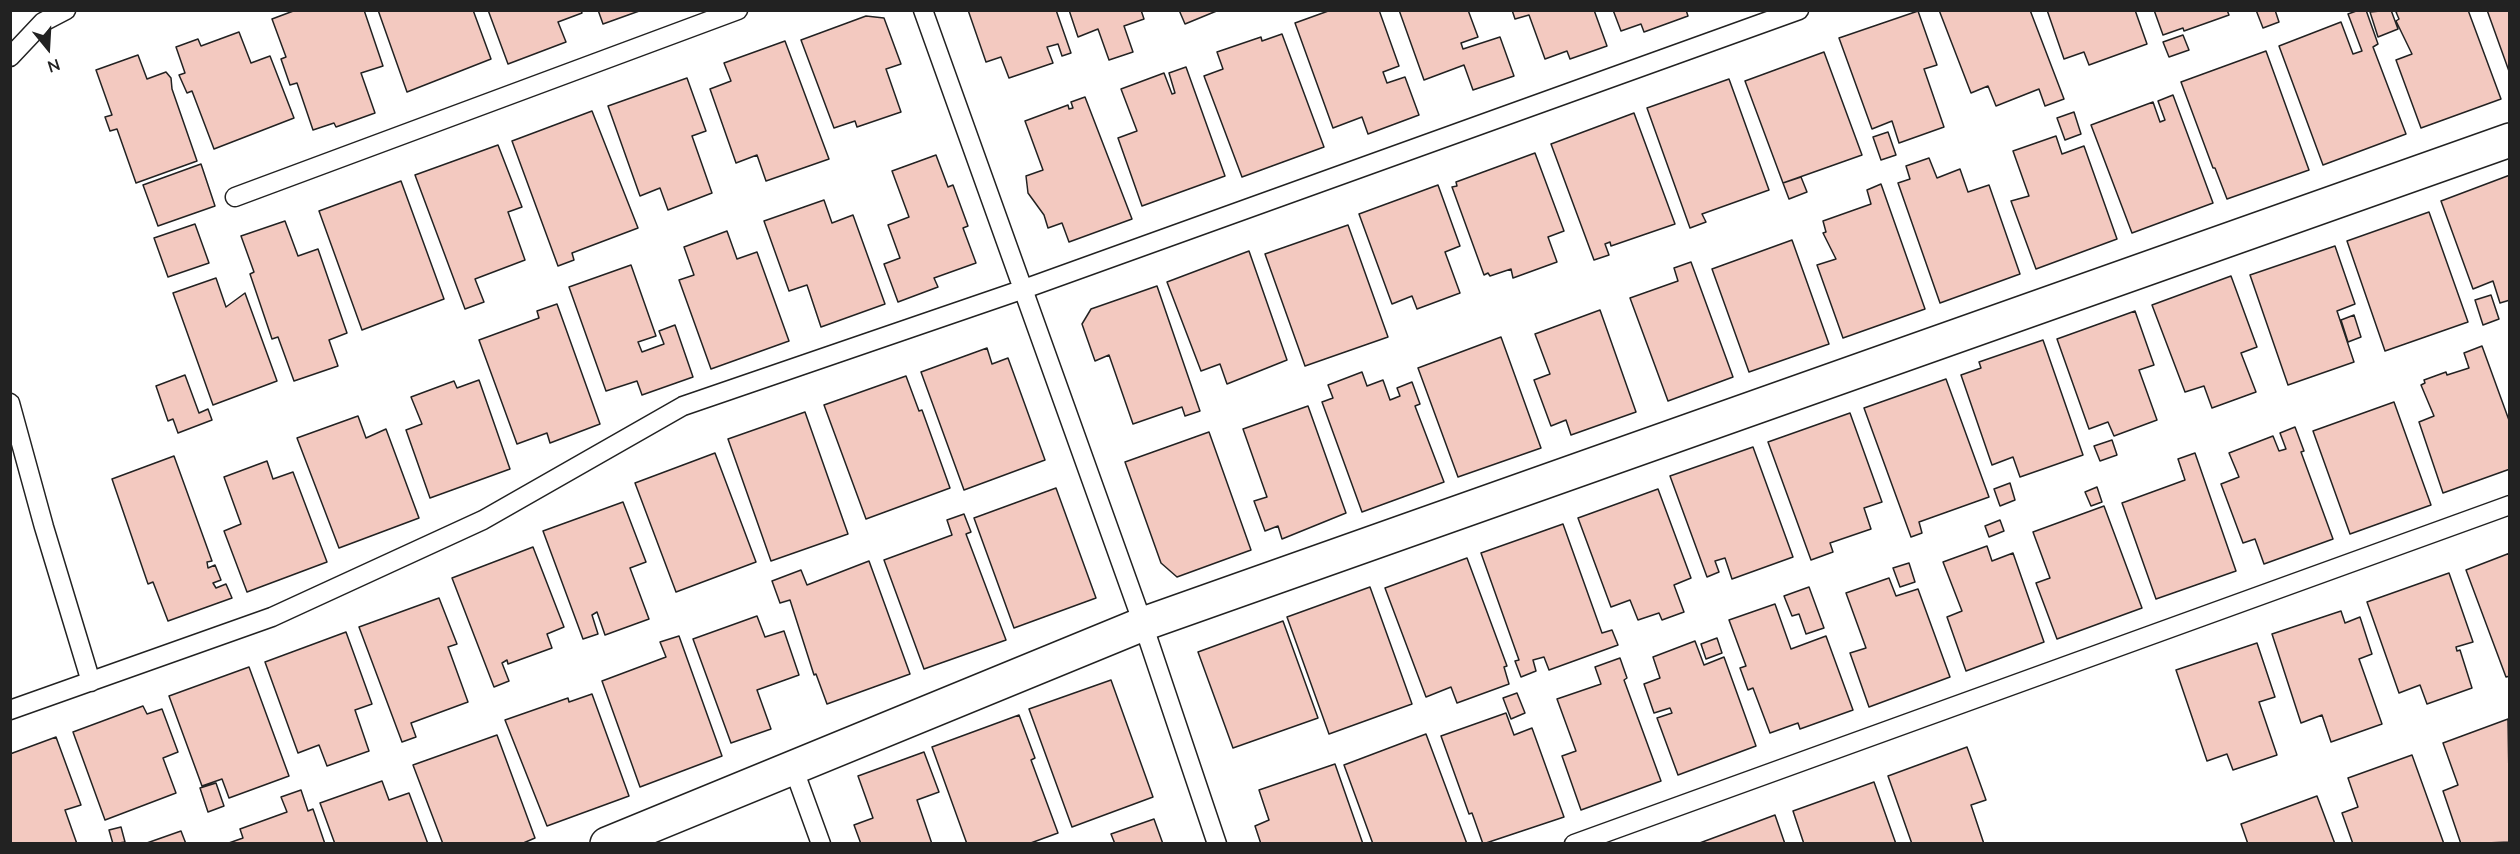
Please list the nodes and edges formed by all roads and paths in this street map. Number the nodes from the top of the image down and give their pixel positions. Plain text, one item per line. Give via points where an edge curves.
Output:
1 (66, 10) edge
2 (738, 10) edge
3 (923, 10) edge
4 (1799, 10) edge
5 (10, 57) edge
6 (2510, 140) edge
7 (235, 197) dead end
8 (1024, 289) junction
9 (10, 403) edge
10 (2510, 505) edge
11 (1143, 624) junction
12 (91, 682) junction
13 (10, 710) edge
14 (793, 767) junction
15 (607, 843) edge
16 (821, 843) edge
17 (1217, 843) edge
18 (1574, 843) edge

1 - 5 lane via 43,22
2 - 7 lane
3 - 8 lane
4 - 8 lane
6 - 11 street
8 - 11 lane
8 - 12 lane via 683,406 483,520 272,617
9 - 12 lane
10 - 18 lane
11 - 14 street
11 - 17 lane
12 - 13 lane
14 - 15 street
14 - 16 lane

